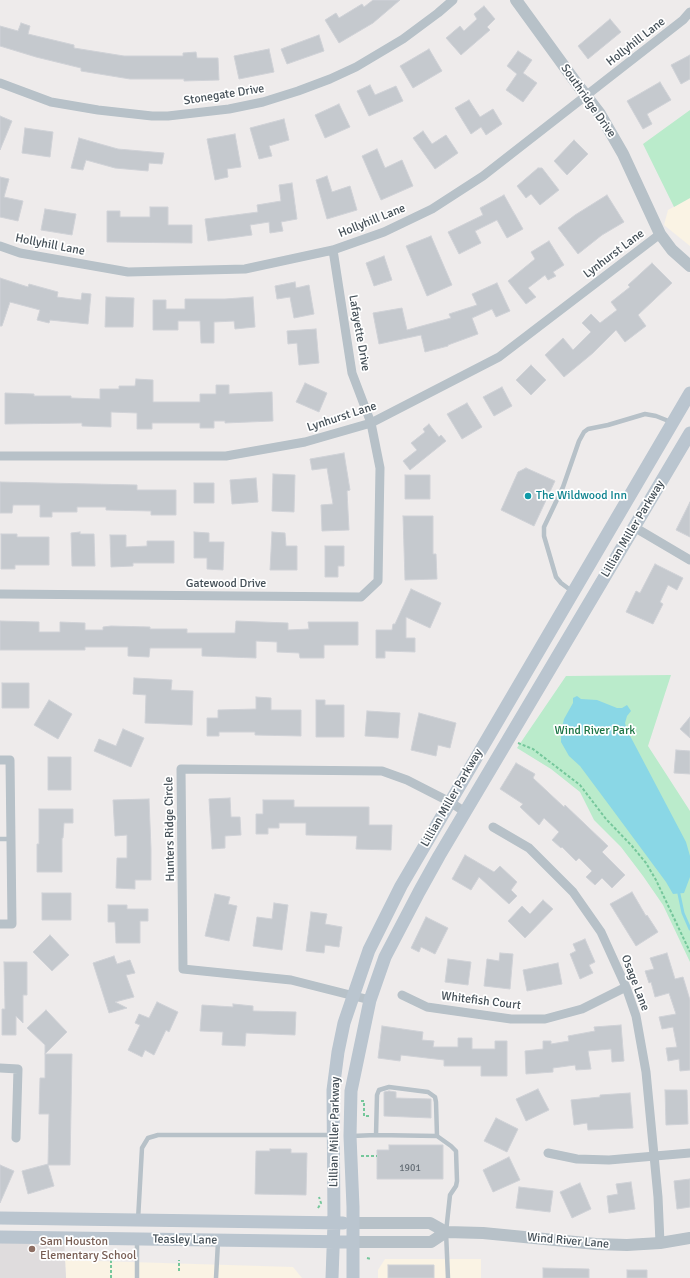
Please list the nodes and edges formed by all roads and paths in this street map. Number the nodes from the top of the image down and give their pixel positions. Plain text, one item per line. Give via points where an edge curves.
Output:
1 (453, 0) edge
2 (516, 0) edge
3 (690, 12) edge
4 (0, 83) edge
5 (587, 96) junction
6 (660, 234) junction
7 (0, 246) edge
8 (333, 250) junction
9 (690, 266) edge
10 (690, 393) edge
11 (672, 422) junction
12 (371, 423) junction
13 (690, 433) edge
14 (0, 456) edge
15 (379, 513) joint
16 (634, 527) junction
17 (690, 560) edge
18 (573, 592) junction
19 (0, 594) edge
20 (517, 743) dead end
21 (0, 760) edge
22 (450, 802) junction
23 (465, 812) junction
24 (493, 827) dead end
25 (0, 839) edge
26 (11, 839) junction
27 (0, 924) edge
28 (690, 952) edge
29 (626, 987) junction
30 (354, 995) junction
31 (402, 995) dead end
32 (370, 1000) junction
33 (0, 1068) edge
34 (360, 1101) dead end
35 (377, 1116) junction
36 (376, 1134) junction
37 (333, 1135) junction
38 (350, 1136) junction
39 (437, 1136) junction
40 (16, 1138) dead end
41 (548, 1153) dead end
42 (690, 1153) edge
43 (360, 1156) dead end
44 (377, 1156) dead end
45 (653, 1156) junction
46 (319, 1196) dead end
47 (318, 1208) junction
48 (324, 1208) dead end
49 (317, 1214) dead end
50 (0, 1220) edge
51 (138, 1221) junction
52 (334, 1223) junction
53 (352, 1223) junction
54 (446, 1232) junction
55 (5, 1237) edge
56 (690, 1238) edge
57 (137, 1239) junction
58 (218, 1240) junction
59 (333, 1242) junction
60 (353, 1242) junction
61 (660, 1243) junction
62 (111, 1258) dead end
63 (367, 1258) dead end
64 (371, 1259) dead end
65 (179, 1260) dead end
66 (179, 1271) dead end
67 (111, 1278) edge
68 (137, 1278) edge
69 (216, 1278) edge
70 (332, 1278) edge
71 (353, 1278) edge
72 (448, 1278) edge

1 - 4 street, Stonegate Drive via 403,39 356,67 298,91 229,109 168,116 98,110 51,102
2 - 5 street, Southridge Drive
3 - 5 street, Hollyhill Lane
5 - 6 street, Southridge Drive via 623,154
5 - 8 street, Hollyhill Lane via 483,176 432,209 384,232
6 - 9 street, Southridge Drive via 672,250
6 - 12 street, Lynhurst Lane via 499,357
7 - 8 street, Hollyhill Lane via 20,253 128,272 245,269
8 - 12 street, Lafayette Drive via 352,373
10 - 11 main road, Lillian Miller Parkway
11 - 18 main road, Lillian Miller Parkway
11 - 18 lane via 645,414 584,432 544,527 544,536 556,577
12 - 14 street, Lynhurst Lane via 305,442 226,456
12 - 15 street, Lafayette Drive via 380,468
13 - 16 main road, Lillian Miller Parkway
15 - 19 street, Gatewood Drive via 378,581 361,597
16 - 17 street
16 - 23 main road, Lillian Miller Parkway
18 - 22 main road, Lillian Miller Parkway
20 - 28 path via 533,748 580,785 606,819 632,846 656,880
21 - 26 street via 10,760
22 - 23 street, Hunters Ridge Circle
22 - 30 main road, Lillian Miller Parkway via 401,886 372,944
22 - 30 street, Hunters Ridge Circle via 407,780 382,771 181,769 183,968 290,980
23 - 32 main road, Lillian Miller Parkway via 385,957
24 - 29 street, Osage Lane via 529,848 573,892 601,932
25 - 26 lane
26 - 27 street via 12,924
29 - 31 street, Whitefish Court via 582,1009 545,1019 511,1019 427,1007
29 - 45 street, Osage Lane via 636,1016 646,1072
30 - 32 street, Hunters Ridge Circle
30 - 37 main road, Lillian Miller Parkway via 344,1023 338,1052 333,1090
32 - 38 main road, Lillian Miller Parkway via 351,1091
33 - 40 street via 18,1069
34 - 35 path via 364,1101 364,1116
35 - 36 lane
35 - 39 lane via 377,1095 383,1088 428,1092 436,1099
36 - 38 lane
36 - 39 lane
37 - 51 lane via 158,1134 148,1138 142,1148
37 - 52 main road, Lillian Miller Parkway
38 - 53 main road, Lillian Miller Parkway
39 - 54 lane via 456,1151 457,1181 450,1195
41 - 45 street via 578,1159 609,1160
42 - 45 street
43 - 44 path
45 - 61 street, Osage Lane
46 - 47 path via 321,1203
47 - 48 path
47 - 49 path
50 - 51 main road, Teasley Lane
50 - 55 main road
51 - 52 main road, Teasley Lane
51 - 57 main road
52 - 53 main road, Teasley Lane
52 - 59 main road, Lillian Miller Parkway
53 - 54 street, Wind River Lane via 430,1223
53 - 60 main road, Lillian Miller Parkway
54 - 60 street via 431,1242
54 - 61 street, Wind River Lane via 596,1244
54 - 72 lane
55 - 57 main road, Teasley Lane
56 - 61 street, Wind River Lane
57 - 58 main road, Teasley Lane
57 - 68 lane
58 - 59 main road, Teasley Lane
58 - 69 lane
59 - 60 main road, Teasley Lane
59 - 70 main road
60 - 71 main road
62 - 67 path
63 - 64 path
65 - 66 path

